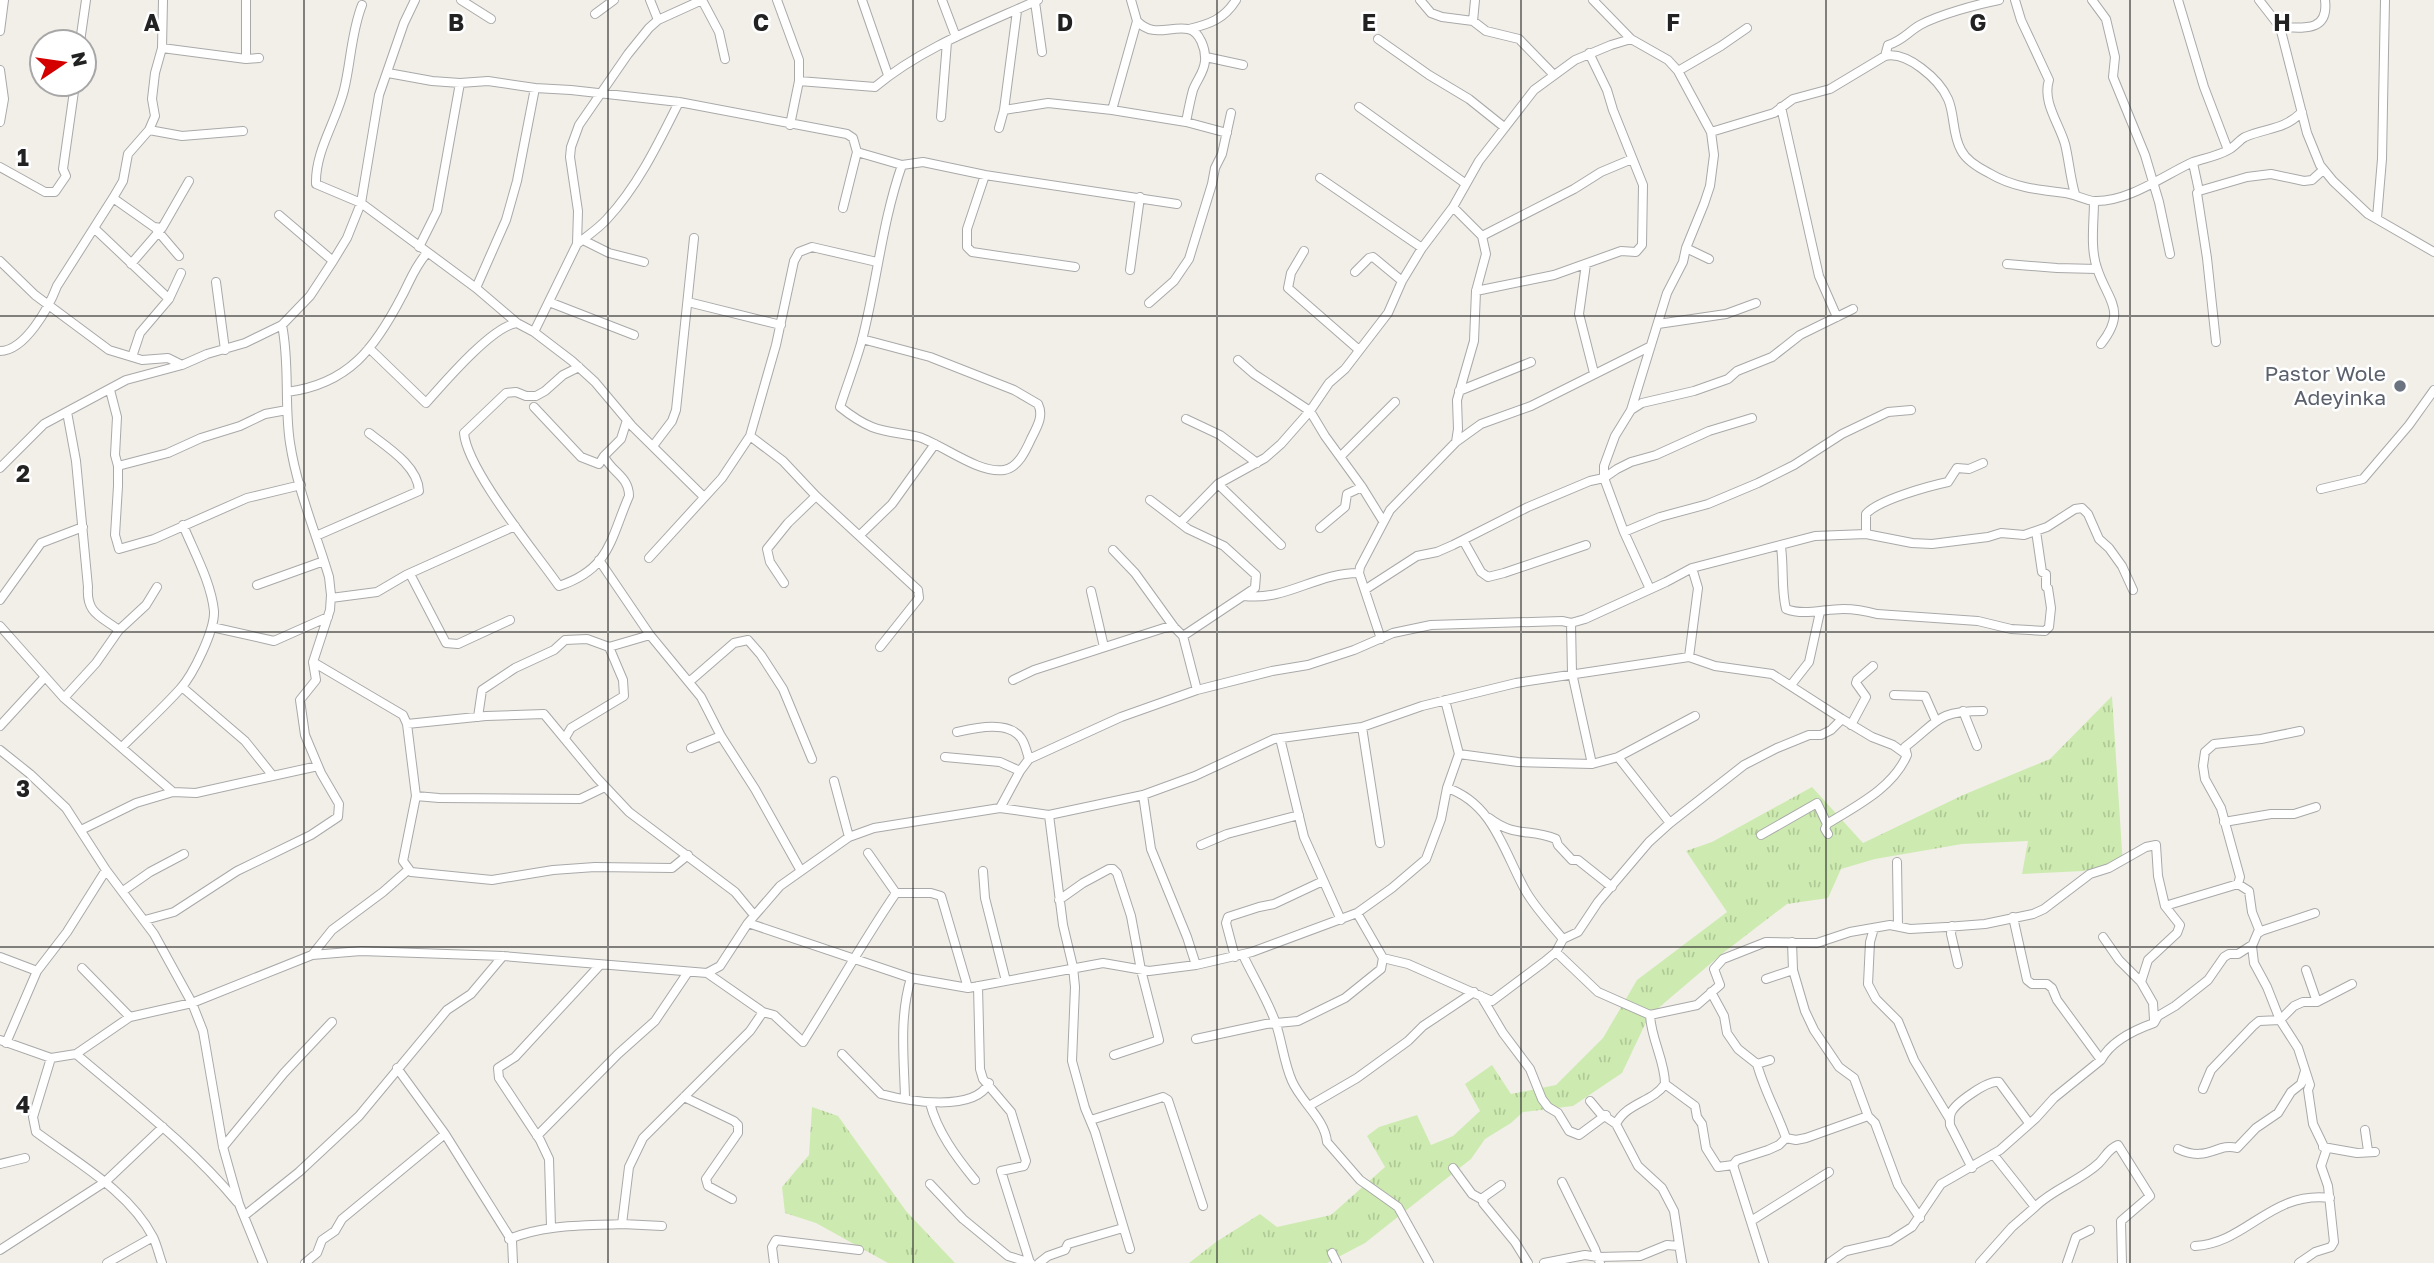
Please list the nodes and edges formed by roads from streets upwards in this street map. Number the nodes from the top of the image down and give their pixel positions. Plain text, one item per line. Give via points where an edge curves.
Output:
1 (4, 0) edge
2 (86, 0) edge
3 (163, 0) edge
4 (246, 0) edge
5 (415, 0) edge
6 (461, 0) edge
7 (614, 0) edge
8 (650, 0) edge
9 (702, 0) edge
10 (777, 0) edge
11 (862, 0) edge
12 (942, 0) edge
13 (1131, 0) edge
14 (1236, 0) edge
15 (1420, 0) edge
16 (1475, 0) edge
17 (1593, 0) edge
18 (1998, 0) edge
19 (2015, 0) edge
20 (2092, 0) edge
21 (2178, 0) edge
22 (2259, 0) edge
23 (2325, 0) edge
24 (2385, 0) edge
25 (1036, 1) edge
26 (362, 5) dead end
27 (1020, 6) edge
28 (595, 14) dead end
29 (491, 19) dead end
30 (658, 20) junction
31 (1473, 21) junction
32 (1137, 22) junction
33 (2280, 27) junction
34 (82, 28) edge
35 (1746, 28) dead end
36 (1189, 29) junction
37 (0, 32) edge
38 (956, 37) junction
39 (1378, 39) dead end
40 (1631, 39) junction
41 (947, 42) junction
42 (162, 48) junction
43 (1042, 52) dead end
44 (1589, 53) junction
45 (1889, 55) junction
46 (1206, 57) junction
47 (259, 58) dead end
48 (247, 59) junction
49 (725, 59) dead end
50 (1243, 65) dead end
51 (0, 70) edge
52 (1678, 71) junction
53 (387, 74) junction
54 (888, 75) junction
55 (1554, 75) junction
56 (799, 81) junction
57 (460, 83) junction
58 (535, 88) junction
59 (602, 93) junction
60 (73, 98) edge
61 (679, 102) junction
62 (1359, 107) dead end
63 (1781, 107) junction
64 (1004, 110) junction
65 (1112, 110) junction
66 (2302, 112) junction
67 (1231, 113) dead end
68 (941, 117) dead end
69 (0, 122) edge
70 (1186, 122) junction
71 (2290, 123) junction
72 (790, 125) junction
73 (2306, 126) junction
74 (1504, 127) junction
75 (999, 128) dead end
76 (149, 130) junction
77 (243, 131) dead end
78 (1227, 132) junction
79 (1711, 132) junction
80 (2228, 150) junction
81 (857, 152) junction
82 (1632, 159) junction
83 (2193, 163) junction
84 (902, 165) junction
85 (0, 167) edge
86 (2323, 170) junction
87 (985, 175) junction
88 (1320, 178) dead end
89 (189, 181) dead end
90 (2153, 182) junction
91 (1466, 184) junction
92 (2199, 191) junction
93 (2075, 194) junction
94 (1140, 197) junction
95 (113, 198) junction
96 (2094, 201) junction
97 (361, 203) junction
98 (1177, 204) dead end
99 (1453, 207) junction
100 (843, 208) dead end
101 (279, 215) dead end
102 (2377, 218) junction
103 (94, 228) junction
104 (158, 229) junction
105 (1482, 236) junction
106 (694, 238) dead end
107 (580, 242) junction
108 (1422, 248) junction
109 (1686, 248) junction
110 (423, 250) junction
111 (1304, 251) dead end
112 (2434, 252) edge
113 (2170, 254) dead end
114 (179, 256) dead end
115 (1709, 259) dead end
116 (0, 261) edge
117 (333, 261) junction
118 (644, 262) dead end
119 (877, 262) junction
120 (131, 264) junction
121 (1586, 264) junction
122 (2007, 264) dead end
123 (1075, 267) dead end
124 (2097, 269) junction
125 (4, 270) edge
126 (1130, 270) dead end
127 (181, 272) dead end
128 (1355, 272) dead end
129 (1402, 281) junction
130 (216, 282) dead end
131 (476, 288) junction
132 (1476, 291) junction
133 (169, 299) junction
134 (549, 302) junction
135 (688, 302) junction
136 (1149, 303) dead end
137 (1756, 303) dead end
138 (49, 305) junction
139 (1853, 309) dead end
140 (1836, 317) junction
141 (517, 323) junction
142 (1658, 324) junction
143 (781, 325) junction
144 (282, 326) junction
145 (534, 332) junction
146 (634, 335) dead end
147 (862, 339) junction
148 (2216, 342) dead end
149 (2101, 344) dead end
150 (1649, 347) junction
151 (369, 348) junction
152 (225, 350) junction
153 (1359, 350) junction
154 (0, 351) edge
155 (132, 357) junction
156 (1238, 360) dead end
157 (1531, 362) dead end
158 (182, 365) junction
159 (579, 367) junction
160 (1594, 373) junction
161 (110, 390) junction
162 (2434, 390) edge
163 (1459, 391) junction
164 (287, 392) junction
165 (1395, 402) dead end
166 (534, 407) dead end
167 (287, 410) junction
168 (1631, 410) junction
169 (1911, 410) dead end
170 (1310, 411) junction
171 (67, 412) junction
172 (1752, 418) dead end
173 (1186, 419) dead end
174 (627, 420) junction
175 (369, 433) dead end
176 (751, 436) junction
177 (1457, 442) junction
178 (935, 444) junction
179 (653, 446) junction
180 (604, 456) junction
181 (1341, 456) junction
182 (1257, 463) junction
183 (1983, 463) dead end
184 (118, 466) junction
185 (0, 468) edge
186 (1604, 478) junction
187 (1218, 484) junction
188 (301, 485) junction
189 (1362, 487) junction
190 (2321, 489) dead end
191 (703, 496) junction
192 (816, 496) junction
193 (1150, 499) dead end
194 (1382, 521) junction
195 (1180, 523) junction
196 (183, 525) junction
197 (515, 526) junction
198 (83, 527) junction
199 (1320, 528) dead end
200 (2036, 531) junction
201 (1624, 532) junction
202 (1866, 534) junction
203 (316, 536) junction
204 (860, 536) junction
205 (1463, 540) junction
206 (1282, 545) dead end
207 (1586, 545) dead end
208 (1780, 547) junction
209 (1113, 550) dead end
210 (649, 558) dead end
211 (599, 560) junction
212 (324, 561) junction
213 (1692, 568) junction
214 (1359, 573) junction
215 (410, 574) junction
216 (784, 583) dead end
217 (257, 585) dead end
218 (157, 587) dead end
219 (1255, 588) junction
220 (1366, 589) junction
221 (1650, 589) junction
222 (2133, 590) dead end
223 (1091, 591) dead end
224 (1244, 596) junction
225 (331, 598) junction
226 (1258, 598) junction
227 (0, 600) edge
228 (1819, 612) junction
229 (328, 617) junction
230 (510, 620) dead end
231 (1572, 623) junction
232 (0, 626) edge
233 (212, 627) junction
234 (1174, 627) junction
235 (119, 630) junction
236 (650, 635) junction
237 (1184, 636) junction
238 (1381, 639) junction
239 (609, 647) junction
240 (880, 647) dead end
241 (1104, 647) junction
242 (1689, 657) junction
243 (313, 662) junction
244 (1873, 666) dead end
245 (1572, 673) junction
246 (45, 677) junction
247 (1013, 680) dead end
248 (689, 682) junction
249 (1791, 685) junction
250 (182, 687) junction
251 (1197, 690) junction
252 (1894, 695) dead end
253 (64, 698) junction
254 (1445, 700) junction
255 (1963, 711) junction
256 (1983, 711) dead end
257 (1695, 716) dead end
258 (478, 717) junction
259 (1842, 719) junction
260 (1936, 721) junction
261 (407, 724) junction
262 (554, 724) junction
263 (1851, 725) junction
264 (0, 726) edge
265 (1362, 727) junction
266 (571, 729) junction
267 (2300, 731) dead end
268 (957, 732) dead end
269 (721, 736) junction
270 (565, 737) junction
271 (1280, 738) junction
272 (1977, 746) dead end
273 (122, 747) junction
274 (691, 748) dead end
275 (0, 750) edge
276 (1459, 754) junction
277 (1907, 755) junction
278 (945, 757) dead end
279 (1618, 757) junction
280 (812, 759) dead end
281 (1029, 759) junction
282 (1592, 764) junction
283 (318, 766) junction
284 (1020, 771) junction
285 (272, 776) junction
286 (834, 781) dead end
287 (606, 787) junction
288 (1447, 788) junction
289 (173, 792) junction
290 (1143, 795) junction
291 (416, 796) junction
292 (2316, 807) dead end
293 (1000, 808) junction
294 (1299, 814) junction
295 (1049, 815) junction
296 (1487, 817) junction
297 (2224, 822) junction
298 (1670, 823) junction
299 (81, 830) junction
300 (1761, 835) dead end
301 (849, 837) junction
302 (1380, 843) dead end
303 (1201, 845) dead end
304 (868, 853) dead end
305 (184, 854) dead end
306 (688, 855) junction
307 (1897, 862) dead end
308 (106, 870) junction
309 (408, 870) junction
310 (801, 871) junction
311 (983, 871) dead end
312 (1323, 881) junction
313 (2238, 884) junction
314 (1612, 887) junction
315 (123, 891) junction
316 (897, 892) junction
317 (1059, 900) junction
318 (2165, 906) junction
319 (1357, 913) junction
320 (2315, 913) dead end
321 (754, 915) junction
322 (2013, 917) junction
323 (145, 920) junction
324 (1341, 920) junction
325 (748, 923) junction
326 (1898, 926) junction
327 (1952, 926) junction
328 (1874, 928) junction
329 (2260, 932) junction
330 (2103, 937) dead end
331 (1563, 939) junction
332 (1792, 942) junction
333 (2252, 945) junction
334 (1556, 951) junction
335 (312, 955) junction
336 (503, 956) junction
337 (1239, 956) junction
338 (0, 957) edge
339 (853, 958) junction
340 (1383, 958) junction
341 (1958, 964) dead end
342 (600, 965) junction
343 (1196, 965) junction
344 (1073, 967) junction
345 (82, 968) dead end
346 (1141, 970) junction
347 (1793, 970) junction
348 (2306, 970) dead end
349 (37, 971) junction
350 (688, 972) junction
351 (707, 973) junction
352 (911, 978) junction
353 (1766, 979) dead end
354 (1006, 981) junction
355 (2141, 982) junction
356 (2352, 984) dead end
357 (978, 986) junction
358 (968, 988) junction
359 (1711, 992) junction
360 (1477, 994) junction
361 (2317, 1002) junction
362 (192, 1003) junction
363 (763, 1012) junction
364 (1650, 1015) junction
365 (130, 1017) junction
366 (2280, 1020) junction
367 (332, 1022) dead end
368 (2154, 1023) junction
369 (1276, 1024) junction
370 (1196, 1039) dead end
371 (3, 1042) edge
372 (76, 1054) junction
373 (842, 1054) dead end
374 (1114, 1055) dead end
375 (51, 1058) junction
376 (1770, 1060) dead end
377 (2101, 1060) junction
378 (1757, 1064) junction
379 (397, 1068) junction
380 (989, 1083) junction
381 (1665, 1084) junction
382 (2306, 1084) junction
383 (2203, 1089) dead end
384 (684, 1097) junction
385 (905, 1098) junction
386 (1590, 1101) dead end
387 (930, 1103) junction
388 (1310, 1106) junction
389 (1606, 1115) junction
390 (1868, 1116) junction
391 (1949, 1118) junction
392 (1091, 1119) junction
393 (1616, 1124) junction
394 (2029, 1124) junction
395 (163, 1128) junction
396 (2365, 1130) dead end
397 (445, 1134) junction
398 (537, 1136) junction
399 (1786, 1138) junction
400 (223, 1147) junction
401 (2323, 1147) junction
402 (2178, 1149) dead end
403 (1993, 1154) junction
404 (25, 1158) dead end
405 (0, 1164) edge
406 (1733, 1165) junction
407 (1453, 1168) dead end
408 (1972, 1168) junction
409 (1829, 1172) dead end
410 (975, 1180) dead end
411 (105, 1182) junction
412 (1562, 1182) dead end
413 (930, 1184) dead end
414 (1502, 1185) dead end
415 (2330, 1198) junction
416 (732, 1199) dead end
417 (1483, 1200) junction
418 (239, 1204) junction
419 (1203, 1206) dead end
420 (2035, 1207) junction
421 (244, 1216) junction
422 (1920, 1218) junction
423 (1751, 1221) junction
424 (622, 1224) junction
425 (662, 1226) dead end
426 (551, 1227) junction
427 (1123, 1228) junction
428 (2090, 1230) dead end
429 (153, 1237) junction
430 (509, 1239) junction
431 (1679, 1246) junction
432 (2195, 1246) dead end
433 (1130, 1249) dead end
434 (0, 1250) edge
435 (859, 1250) dead end
436 (1332, 1253) dead end
437 (1599, 1260) edge
438 (107, 1263) edge
439 (162, 1263) edge
440 (263, 1263) edge
441 (305, 1263) edge
442 (513, 1263) edge
443 (774, 1263) edge
444 (1030, 1263) edge
445 (1039, 1263) edge
446 (1337, 1263) edge
447 (1429, 1263) edge
448 (1528, 1263) edge
449 (1544, 1263) edge
450 (1682, 1263) edge
451 (1764, 1263) edge
452 (1829, 1263) edge
453 (1980, 1263) edge
454 (2067, 1263) edge
455 (2122, 1263) edge
456 (2299, 1263) edge

1 - 37 street
2 - 34 street
3 - 42 street
4 - 48 street
5 - 53 street
6 - 29 street
7 - 28 street
8 - 30 street
9 - 30 street
9 - 49 street via 719,32
10 - 56 street via 799,60
11 - 54 street
12 - 38 street
13 - 32 street
14 - 36 street via 1219,19
15 - 31 street via 1442,18
16 - 31 street
17 - 40 street
18 - 45 street via 1922,24 1888,45
19 - 93 street via 2049,80 2053,117
20 - 90 street via 2106,19 2115,57 2113,78
21 - 80 street
22 - 33 street
23 - 33 street via 2322,21 2307,28
24 - 102 street
25 - 27 street
25 - 43 street
26 - 97 street via 343,94 315,181
27 - 38 street
27 - 64 street
30 - 59 street
31 - 55 street via 1486,31 1520,39
32 - 36 street via 1147,30
32 - 65 street
33 - 66 street
35 - 52 street
36 - 46 street via 1200,39
38 - 41 street
39 - 74 street
40 - 44 street
40 - 52 street
41 - 54 street
41 - 68 street
42 - 48 street
42 - 76 street via 152,99 155,116
44 - 55 street
44 - 82 street
45 - 63 street via 1830,89
45 - 93 street via 1907,60 1942,90 1959,146 1974,164 2006,183
46 - 50 street
46 - 70 street
47 - 48 street
51 - 69 street via 4,99
52 - 79 street
53 - 57 street
53 - 97 street via 374,119
54 - 56 street via 874,87
55 - 74 street via 1534,90
56 - 72 street
57 - 58 street via 488,81
57 - 110 street via 437,211
58 - 59 street
58 - 131 street via 510,207
59 - 61 street
59 - 107 street via 579,125 571,147
60 - 85 street via 63,169 66,177 55,192 45,192
61 - 72 street
61 - 107 street via 629,190 606,221
62 - 91 street
63 - 79 street
63 - 140 street via 1819,276
64 - 65 street via 1048,103
64 - 75 street
65 - 70 street
66 - 71 street
66 - 73 street
67 - 78 street
70 - 78 street
71 - 73 street
71 - 80 street via 2244,138
72 - 81 street via 847,134
73 - 86 street
74 - 91 street
76 - 77 street via 182,136
76 - 95 street via 128,154 123,181
78 - 136 street via 1189,258 1174,281
79 - 109 street via 1710,187
80 - 83 street
81 - 84 street
81 - 100 street
82 - 105 street
82 - 121 street via 1643,185 1642,245 1636,252 1621,251
83 - 90 street
83 - 92 street
84 - 87 street via 923,162
84 - 119 street
86 - 92 street via 2312,180 2271,174
86 - 102 street
87 - 94 street
87 - 123 street via 967,229 967,247 972,253
88 - 108 street
89 - 104 street
90 - 96 street via 2128,194
90 - 113 street
91 - 99 street
92 - 148 street
93 - 96 street
94 - 98 street
94 - 126 street
95 - 103 street
95 - 104 street
96 - 124 street
97 - 110 street
97 - 117 street
99 - 105 street
99 - 108 street
101 - 117 street
102 - 112 street
103 - 120 street
103 - 138 street
104 - 114 street
104 - 120 street
105 - 132 street via 1486,254
106 - 135 street
107 - 118 street
107 - 134 street
108 - 129 street
109 - 115 street
109 - 142 street
110 - 131 street
110 - 151 street via 386,325
111 - 153 street via 1288,288
116 - 125 street
117 - 144 street via 310,296
119 - 143 street via 824,248 803,249 794,261
119 - 147 street
120 - 133 street
121 - 132 street
121 - 160 street via 1579,314
122 - 124 street
124 - 149 street via 2113,308 2112,330
125 - 138 street
127 - 133 street
128 - 129 street via 1373,257
129 - 153 street via 1388,313
130 - 152 street
131 - 141 street
132 - 163 street via 1474,341
133 - 155 street via 141,332
134 - 145 street
134 - 146 street
135 - 143 street
135 - 179 street via 676,410
137 - 142 street via 1726,314
138 - 154 street via 20,343
138 - 155 street via 109,350
139 - 140 street
140 - 168 street via 1728,379
141 - 145 street
141 - 151 street via 487,339 426,403
142 - 150 street
143 - 176 street
144 - 152 street
144 - 164 street
145 - 159 street
147 - 178 street via 840,407 874,428
147 - 178 street via 995,382 1032,399 1041,410 1027,447 1012,468 980,466
150 - 160 street
150 - 168 street
151 - 164 street via 331,381
152 - 158 street
153 - 170 street
155 - 158 street via 168,358
156 - 170 street
157 - 163 street
158 - 161 street via 127,380
159 - 174 street
159 - 197 street via 536,396 506,393 464,433 472,458
160 - 177 street via 1531,406 1481,424
161 - 171 street
161 - 184 street via 117,417
162 - 190 street via 2363,478
163 - 177 street
164 - 167 street
165 - 181 street
166 - 180 street via 581,457 599,464
167 - 184 street
167 - 188 street
168 - 186 street via 1615,436
169 - 201 street via 1888,412 1758,483
170 - 181 street
170 - 182 street
171 - 185 street via 44,424
171 - 198 street
172 - 186 street via 1631,462
173 - 182 street via 1220,435
174 - 179 street
174 - 180 street via 621,439
175 - 203 street via 407,465 419,491
176 - 191 street via 722,478
176 - 192 street
177 - 194 street
178 - 204 street via 892,504
179 - 191 street
180 - 211 street via 625,481 629,496 611,546
181 - 189 street
182 - 187 street
183 - 202 street via 1957,468 1948,482 1873,508 1866,514
184 - 196 street via 115,535 119,549 154,540
186 - 201 street
186 - 205 street via 1528,507
187 - 195 street
187 - 206 street
188 - 196 street via 247,498
188 - 203 street
189 - 194 street
189 - 199 street via 1347,494 1345,507
191 - 210 street
192 - 204 street
192 - 216 street via 767,549
193 - 195 street
194 - 214 street
195 - 219 street via 1233,553 1256,575
196 - 233 street via 211,598
197 - 211 street via 559,586 589,572
197 - 215 street
198 - 227 street via 41,543
198 - 235 street via 87,601 90,609
200 - 202 street via 1932,544
200 - 222 street via 2082,508 2099,539 2122,565
200 - 228 street via 2051,608 2045,631 1854,610
201 - 221 street
202 - 208 street via 1815,536
203 - 212 street
204 - 240 street via 918,590 919,598
205 - 207 street via 1488,577
205 - 220 street via 1417,556
208 - 213 street
208 - 228 street via 1786,610
209 - 234 street
211 - 236 street
212 - 217 street
212 - 225 street
213 - 221 street
213 - 242 street via 1698,588
214 - 220 street
214 - 226 street via 1336,574
215 - 225 street via 377,592
215 - 230 street via 446,643 458,644
218 - 235 street via 146,606
219 - 224 street
219 - 226 street
220 - 238 street
221 - 231 street
223 - 241 street
224 - 226 street
224 - 237 street
225 - 229 street
228 - 249 street via 1809,662
229 - 233 street via 274,641
229 - 243 street
231 - 238 street via 1431,625
231 - 245 street
232 - 246 street
233 - 250 street
234 - 237 street
234 - 241 street
235 - 253 street
236 - 239 street
236 - 248 street
237 - 251 street
238 - 251 street via 1308,665
239 - 258 street via 587,639 565,640 482,690
239 - 266 street via 623,680 624,696
241 - 247 street
242 - 245 street
242 - 249 street via 1715,666 1772,674
243 - 261 street via 387,704
243 - 283 street via 316,680 300,700 304,736
244 - 263 street via 1857,680 1866,697
245 - 254 street
245 - 282 street
246 - 253 street
246 - 264 street
248 - 269 street
248 - 280 street via 734,643 748,640 783,689
249 - 259 street
250 - 273 street
250 - 285 street via 245,741
251 - 281 street
252 - 260 street via 1925,696
253 - 273 street
254 - 265 street
254 - 276 street
255 - 256 street
255 - 260 street
255 - 272 street
257 - 279 street
258 - 261 street
258 - 262 street via 544,714
259 - 263 street
259 - 298 street via 1832,730 1809,735 1744,765
260 - 277 street via 1905,747
261 - 291 street
262 - 266 street
262 - 270 street
263 - 277 street
265 - 271 street
265 - 302 street
266 - 270 street
267 - 297 street via 2214,744 2205,752 2205,779
268 - 281 street via 989,726 1007,729 1021,738
269 - 274 street
269 - 310 street
270 - 287 street
271 - 290 street
271 - 294 street
273 - 289 street
275 - 299 street via 54,794
276 - 282 street via 1518,762
276 - 288 street
277 - 300 street via 1899,773 1828,829 1817,803
278 - 284 street via 1000,762
279 - 282 street
279 - 298 street
281 - 284 street
283 - 285 street
283 - 323 street via 339,804 338,817 237,871 174,912
284 - 293 street
285 - 289 street via 196,793
286 - 301 street
287 - 291 street via 580,799
287 - 306 street via 644,824
288 - 296 street via 1478,804
288 - 319 street via 1426,859
289 - 299 street via 136,803
290 - 295 street
290 - 343 street via 1151,849
291 - 309 street via 403,861
292 - 297 street
293 - 295 street
293 - 301 street via 874,828
294 - 303 street
294 - 312 street
295 - 317 street
296 - 314 street via 1503,829 1556,839 1572,860
296 - 331 street via 1524,889
297 - 313 street
298 - 314 street
299 - 308 street
301 - 310 street
304 - 316 street
305 - 315 street
306 - 309 street via 673,868 595,867 492,880
306 - 321 street via 735,892
307 - 326 street
308 - 315 street
308 - 349 street
309 - 335 street via 332,930
310 - 321 street
311 - 354 street via 988,913
312 - 324 street
312 - 337 street via 1274,904 1228,917
313 - 318 street
313 - 329 street via 2249,891
314 - 331 street via 1578,932
315 - 323 street
316 - 339 street
316 - 358 street via 941,895
317 - 344 street
317 - 346 street via 1113,869 1131,916
318 - 322 street via 2156,845 2152,845 2090,874 2044,909
318 - 355 street via 2178,920 2180,930 2148,960
319 - 324 street
319 - 340 street
320 - 329 street
321 - 325 street
322 - 327 street
322 - 377 street via 2027,980 2052,988
323 - 362 street
324 - 337 street
325 - 339 street
325 - 351 street via 720,966
326 - 327 street
326 - 328 street
327 - 341 street
328 - 332 street via 1817,943
328 - 391 street via 1868,984 1898,1021 1914,1060
329 - 333 street
330 - 355 street
331 - 334 street
332 - 347 street
332 - 359 street via 1766,942 1723,959 1714,969 1720,985
333 - 366 street via 2254,963
333 - 368 street via 2224,957 2208,980
334 - 360 street via 1492,1001
334 - 364 street via 1598,992
335 - 336 street via 361,951
335 - 362 street
336 - 342 street
336 - 379 street via 471,994 447,1010
337 - 343 street
337 - 369 street
338 - 349 street
339 - 352 street
339 - 363 street via 803,1042 774,1015
340 - 360 street
340 - 369 street via 1381,970 1345,998 1298,1021
342 - 350 street
342 - 398 street via 515,1057 498,1068 499,1078
343 - 346 street
344 - 346 street via 1109,963
344 - 354 street
344 - 392 street via 1072,1061
345 - 365 street
346 - 374 street via 1159,1040
347 - 353 street
347 - 390 street via 1814,1030 1839,1067 1854,1078
348 - 361 street
349 - 371 street
350 - 351 street
350 - 398 street via 655,1021
351 - 363 street
352 - 358 street
352 - 385 street via 903,1015
354 - 357 street
355 - 368 street via 2153,1003
356 - 361 street
357 - 358 street
357 - 380 street via 978,1061 983,1079
359 - 364 street via 1697,1005
359 - 378 street via 1727,1033
360 - 388 street via 1423,1026 1357,1078
360 - 389 street via 1530,1069 1542,1099 1569,1131 1579,1135
361 - 366 street via 2294,1006
362 - 365 street
362 - 400 street via 203,1031
363 - 384 street
364 - 381 street
365 - 372 street
366 - 382 street via 2298,1048
366 - 383 street via 2259,1021 2253,1026 2211,1070
367 - 400 street
368 - 377 street via 2135,1029
369 - 370 street
369 - 388 street via 1293,1083
371 - 375 street
372 - 375 street
372 - 395 street
373 - 385 street via 881,1094
375 - 411 street via 33,1117 36,1132
376 - 378 street
377 - 394 street
378 - 399 street
379 - 397 street
379 - 421 street via 359,1116
380 - 387 street via 982,1092 961,1101
380 - 444 street via 1011,1112 1026,1161 1024,1166 1001,1171
381 - 393 street
381 - 406 street via 1695,1106 1706,1148 1718,1167
382 - 401 street via 2310,1113
382 - 402 street via 2291,1092 2273,1118 2237,1148 2194,1156
384 - 416 street via 738,1125 706,1180 708,1186
384 - 424 street via 646,1134 632,1158
385 - 387 street
386 - 389 street
387 - 410 street via 952,1152
388 - 447 street via 1327,1142 1360,1180 1398,1207
389 - 393 street
390 - 399 street via 1806,1138
390 - 422 street via 1878,1130 1898,1185
391 - 394 street via 1954,1109 1993,1080 2004,1087
391 - 408 street
392 - 419 street via 1163,1097 1168,1100
392 - 427 street
393 - 431 street via 1638,1166 1666,1194 1676,1218
394 - 403 street
395 - 411 street
395 - 418 street
396 - 401 street via 2372,1151
397 - 430 street
397 - 441 street via 342,1219
398 - 426 street via 549,1159
399 - 406 street
400 - 418 street
401 - 415 street via 2326,1154 2321,1166
403 - 408 street
403 - 420 street
404 - 405 street
406 - 423 street
407 - 417 street via 1472,1194
408 - 422 street via 1941,1184
409 - 423 street
411 - 429 street
411 - 434 street
412 - 437 street
413 - 444 street via 1008,1256
414 - 417 street
415 - 432 street via 2315,1196 2284,1203 2228,1238
415 - 456 street via 2334,1242
417 - 448 street
418 - 421 street
420 - 453 street
420 - 455 street via 2094,1167 2118,1144 2150,1196 2121,1221
421 - 440 street
422 - 452 street via 1890,1241 1846,1251
423 - 451 street
424 - 425 street
424 - 426 street
426 - 430 street
427 - 433 street
427 - 445 street via 1068,1244
428 - 454 street via 2077,1237
429 - 438 street
429 - 439 street
430 - 442 street
431 - 437 street
431 - 450 street
435 - 443 street via 776,1240
436 - 446 street
437 - 449 street via 1586,1255

